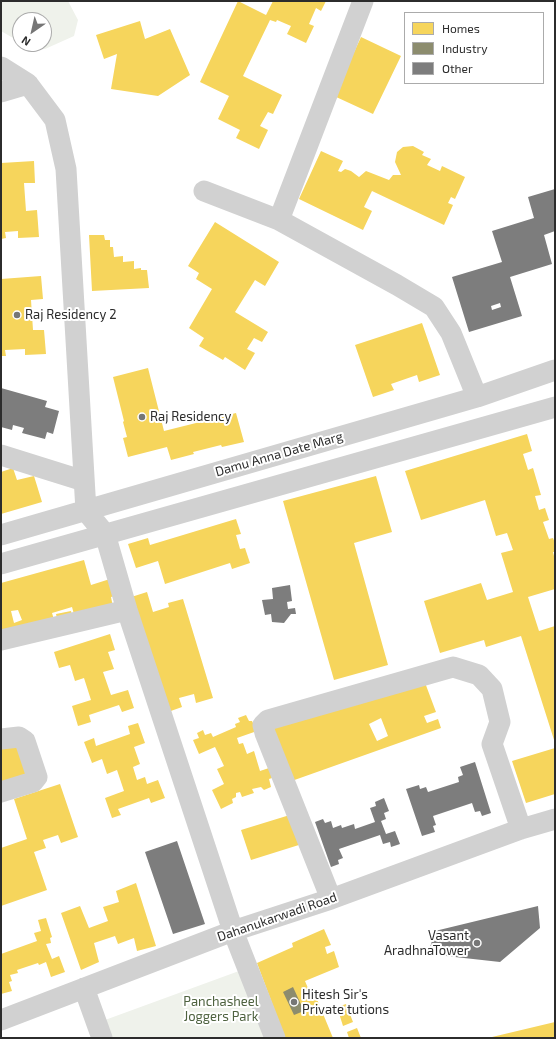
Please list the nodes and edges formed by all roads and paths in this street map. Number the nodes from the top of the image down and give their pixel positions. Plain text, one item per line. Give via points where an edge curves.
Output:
1 (363, 1) edge
2 (1, 67) edge
3 (28, 84) junction
4 (1, 92) edge
5 (204, 191) dead end
6 (279, 220) junction
7 (551, 372) edge
8 (477, 397) junction
9 (554, 412) edge
10 (1, 455) edge
11 (84, 481) junction
12 (86, 511) junction
13 (106, 534) junction
14 (1, 536) edge
15 (1, 564) edge
16 (127, 610) junction
17 (1, 640) edge
18 (1, 739) edge
19 (1, 792) edge
20 (555, 819) edge
21 (521, 829) junction
22 (331, 899) junction
23 (233, 931) junction
24 (84, 988) junction
25 (1, 1020) edge
26 (102, 1038) edge
27 (275, 1038) edge

1 - 6 street
2 - 3 street
3 - 4 street
3 - 11 street via 55,120 66,169
5 - 6 street
6 - 8 street via 434,307 451,333
7 - 8 street, Damu Anna Date Marg
7 - 9 street
8 - 12 street, Damu Anna Date Marg
9 - 13 street
10 - 11 street
11 - 12 street
12 - 13 street
12 - 14 street, Damu Anna Date Marg
13 - 15 street
13 - 16 street
16 - 17 street
16 - 23 street
18 - 19 street via 19,737 25,741 37,778 33,782
20 - 21 street, Dahanukarwadi Road
21 - 22 street, Dahanukarwadi Road
21 - 22 street via 492,744 500,722 492,689 479,675 453,666 268,720 263,725 265,733
22 - 23 street, Dahanukarwadi Road
23 - 24 street, Dahanukarwadi Road
23 - 27 street
24 - 25 street, Dahanukarwadi Road
24 - 26 street

